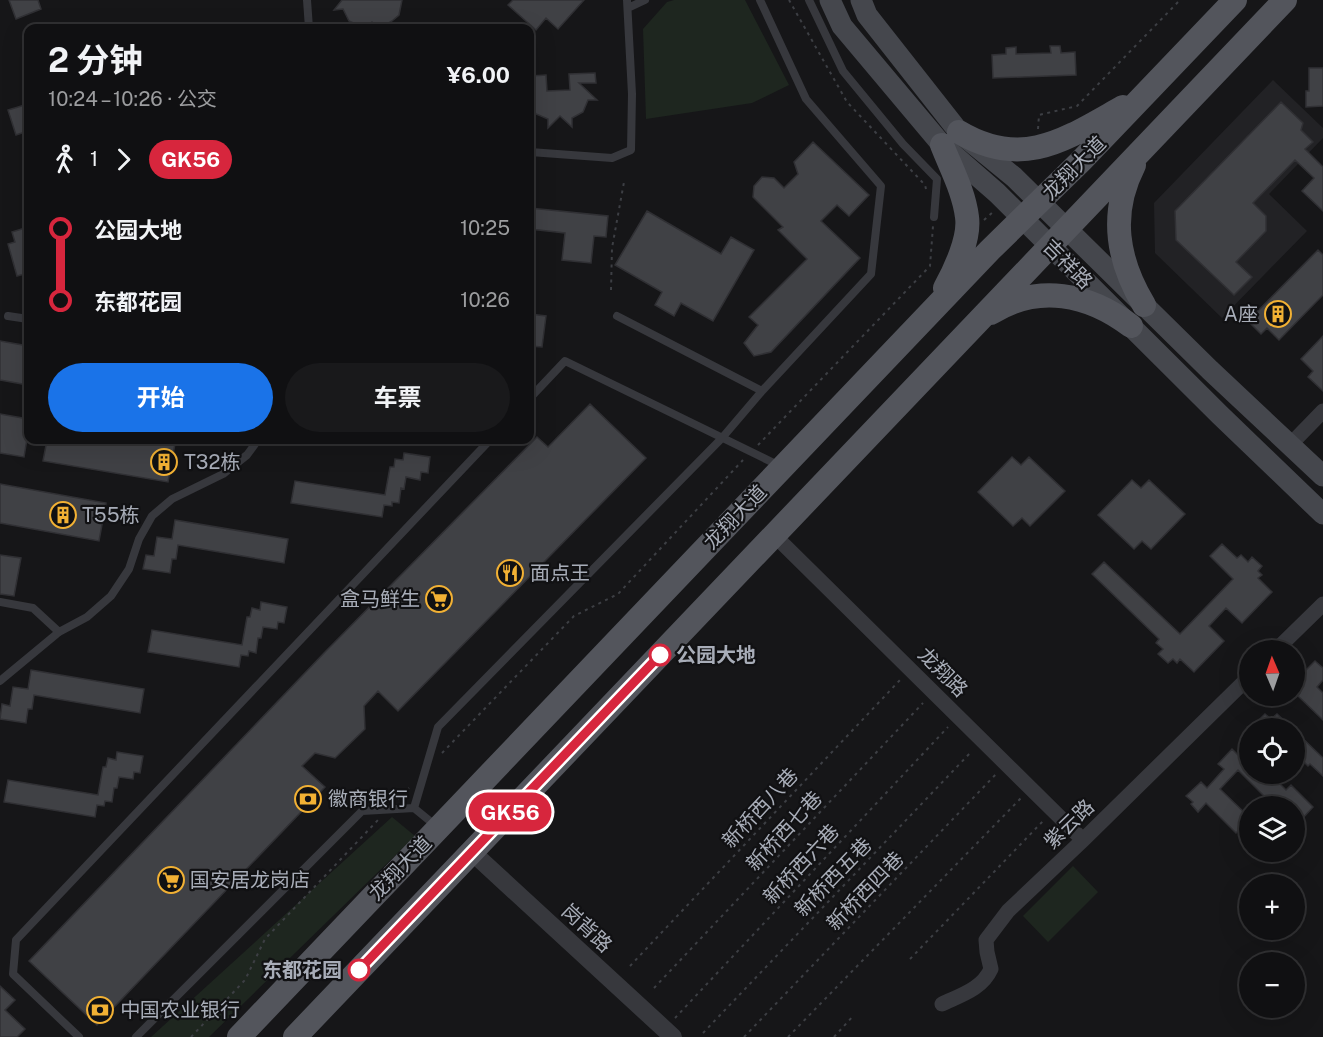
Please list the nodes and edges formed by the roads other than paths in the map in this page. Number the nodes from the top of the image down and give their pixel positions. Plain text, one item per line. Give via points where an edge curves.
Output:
1 (307, 0) edge
2 (645, 0) edge
3 (760, 0) edge
4 (809, 0) edge
5 (830, 0) edge
6 (861, 0) edge
7 (1235, 0) edge
8 (1286, 0) edge
9 (628, 4) edge
10 (309, 24) edge
11 (1146, 94) junction
12 (951, 138) junction
13 (1145, 147) junction
14 (534, 152) edge
15 (1031, 210) junction
16 (934, 218) road end
17 (1058, 237) junction
18 (1144, 305) junction
19 (934, 309) junction
20 (8, 316) dead end
21 (617, 316) dead end
22 (24, 319) edge
23 (1131, 326) junction
24 (962, 338) junction
25 (534, 389) edge
26 (762, 391) junction
27 (1323, 411) edge
28 (722, 438) junction
29 (255, 444) edge
30 (486, 444) edge
31 (1290, 445) junction
32 (783, 467) junction
33 (1323, 476) edge
34 (1323, 514) edge
35 (774, 535) junction
36 (0, 602) edge
37 (1323, 604) edge
38 (59, 632) junction
39 (1286, 640) edge
40 (0, 681) edge
41 (1239, 687) edge
42 (414, 808) junction
43 (438, 828) junction
44 (1083, 840) junction
45 (472, 852) junction
46 (942, 1004) dead end
47 (669, 1033) edge
48 (80, 1037) edge
49 (136, 1037) edge
50 (238, 1037) edge
51 (295, 1037) edge

1 - 10 lane
2 - 9 lane
3 - 26 lane via 806,99 881,186 871,274
4 - 16 lane via 843,70 937,179
5 - 12 main road, 吉祥路 via 842,26
6 - 12 main road, 吉祥路 via 867,15
7 - 11 main road, 龙翔大道
8 - 13 main road, 龙翔大道
9 - 14 lane via 631,150 612,158
11 - 12 main road via 1064,140 1036,149 1010,150 971,139
11 - 15 main road, 龙翔大道
12 - 15 main road, 吉祥路 via 1004,200
12 - 15 main road, 吉祥路 via 1014,177
12 - 19 main road via 968,219 962,249
13 - 17 main road, 龙翔大道
13 - 18 main road via 1124,190 1119,213 1123,261
15 - 17 main road, 吉祥路
15 - 19 main road, 龙翔大道
17 - 18 main road, 吉祥路
17 - 23 main road, 吉祥路
17 - 24 main road, 龙翔大道
18 - 31 main road, 吉祥路
19 - 32 main road, 龙翔大道
20 - 22 lane
21 - 26 lane
23 - 24 main road via 1095,304 1054,295 1004,306
23 - 34 main road, 吉祥路
24 - 35 main road, 龙翔大道
25 - 28 lane via 565,361
26 - 28 lane
27 - 31 street
28 - 32 lane
28 - 42 lane via 438,727
29 - 38 lane via 223,474 172,499 152,516 129,569 111,596 87,617
30 - 48 lane via 16,940 13,974
31 - 33 main road, 吉祥路
32 - 43 main road, 龙翔大道
35 - 44 street, 龙翔路
35 - 45 main road, 龙翔大道
36 - 38 lane via 33,608
37 - 39 street
38 - 40 lane
41 - 44 street, 紫云路
42 - 43 lane
42 - 49 lane via 362,812
43 - 50 main road, 龙翔大道
44 - 46 street, 紫云路 via 1008,911 986,940 991,969 986,980
45 - 47 street, 岗背路
45 - 51 main road, 龙翔大道

